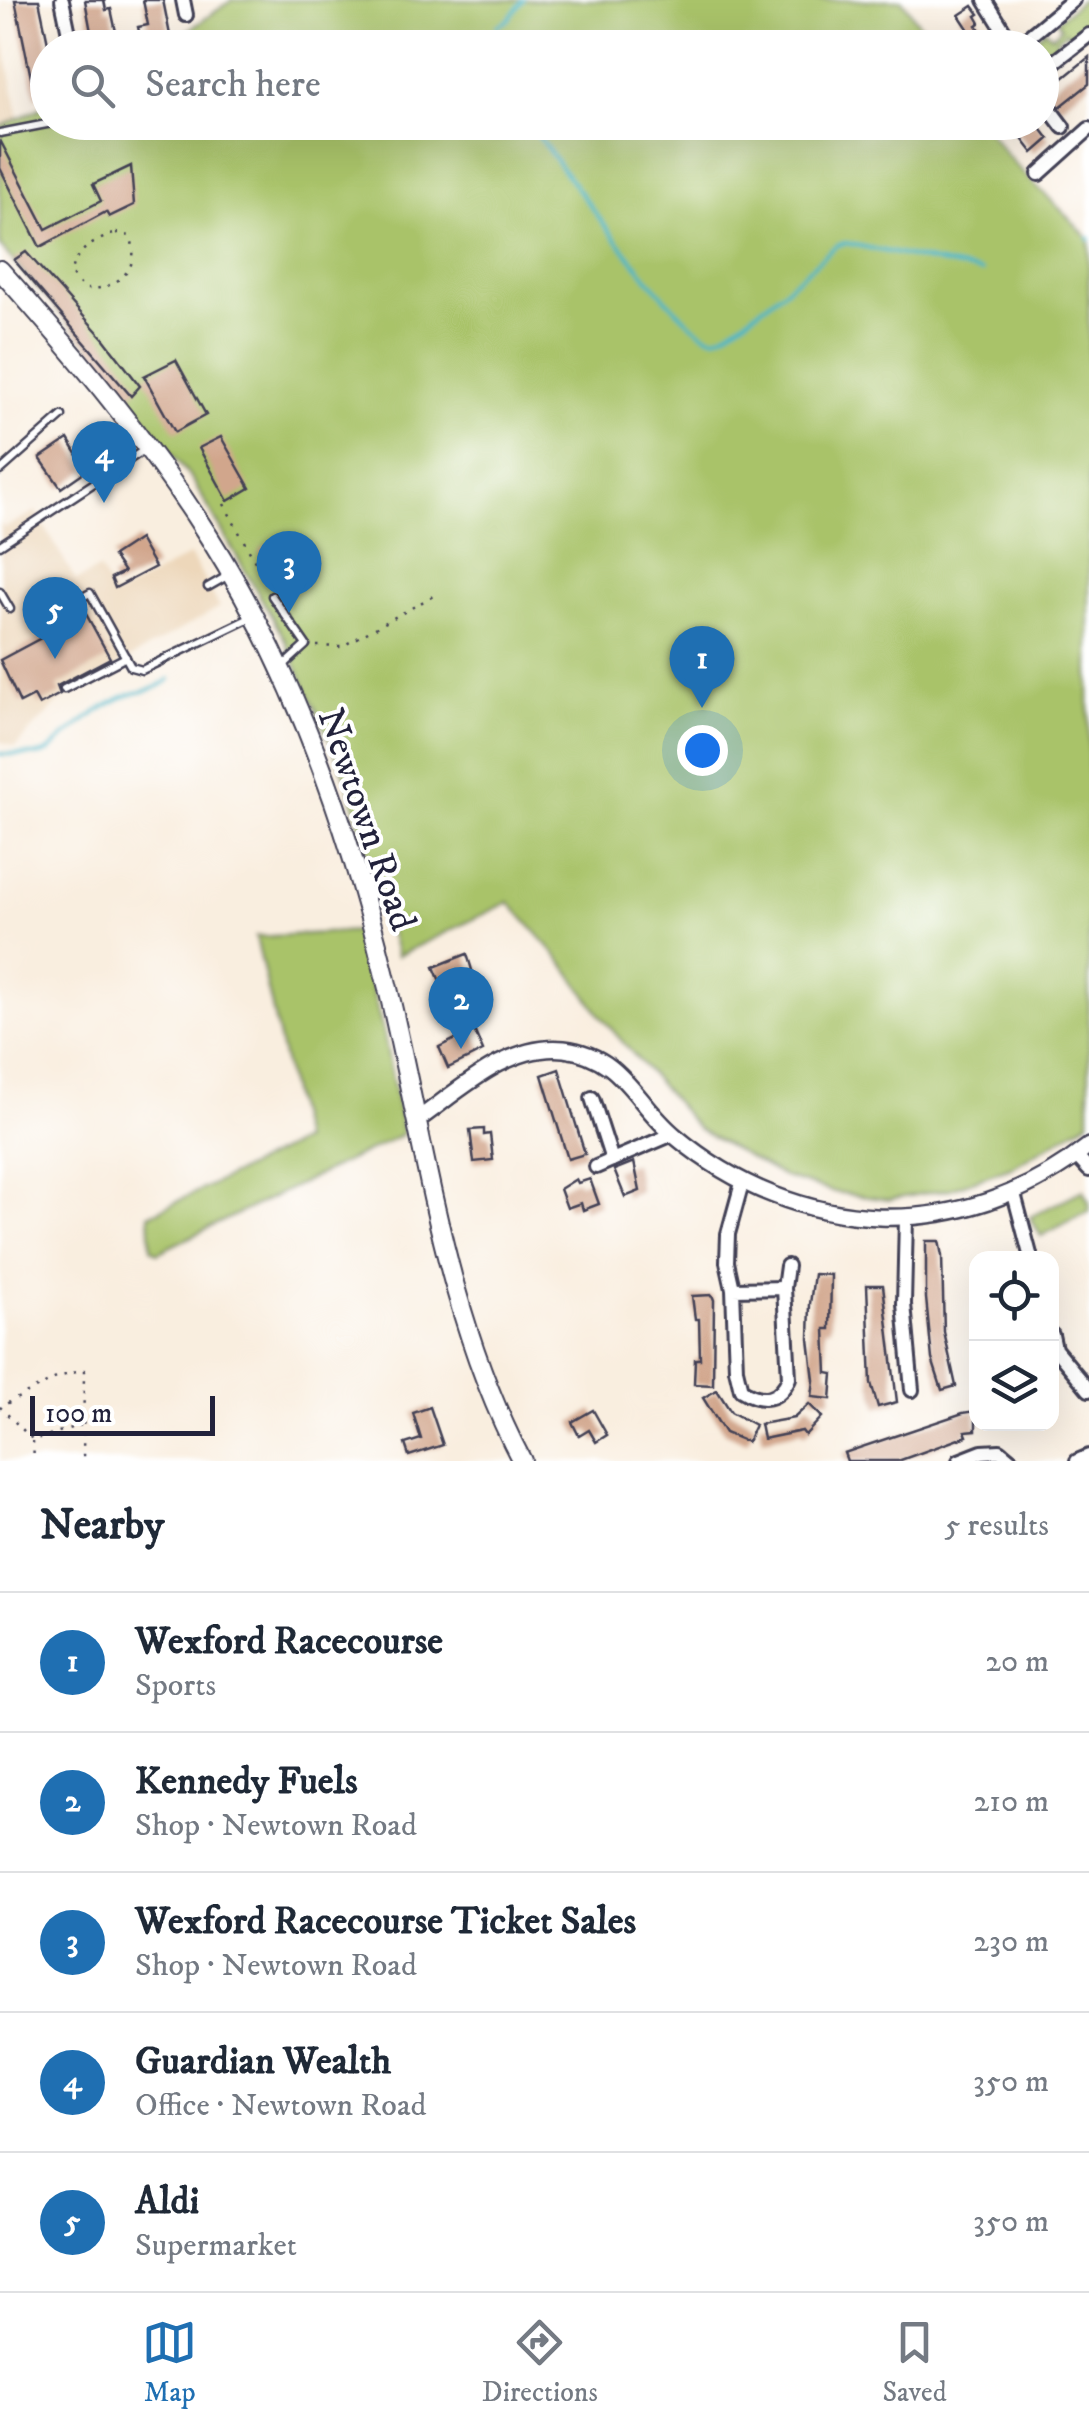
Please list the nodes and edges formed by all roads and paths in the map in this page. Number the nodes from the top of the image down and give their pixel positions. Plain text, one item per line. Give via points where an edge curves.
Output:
1 (62, 0) edge
2 (183, 0) edge
3 (985, 0) edge
4 (1073, 0) edge
5 (186, 15) dead end
6 (68, 30) edge
7 (1004, 30) edge
8 (1036, 30) edge
9 (1089, 36) edge
10 (1059, 58) edge
11 (1059, 122) edge
12 (30, 127) edge
13 (1063, 127) dead end
14 (1089, 128) edge
15 (0, 133) edge
16 (1039, 174) dead end
17 (134, 248) joint
18 (0, 270) edge
19 (62, 416) dead end
20 (148, 447) junction
21 (0, 471) edge
22 (224, 504) dead end
23 (0, 545) edge
24 (230, 574) junction
25 (208, 587) dead end
26 (0, 592) edge
27 (272, 596) joint
28 (434, 596) dead end
29 (10, 608) dead end
30 (253, 616) junction
31 (44, 618) dead end
32 (306, 645) junction
33 (126, 657) junction
34 (278, 670) junction
35 (64, 689) dead end
36 (592, 1098) dead end
37 (416, 1121) junction
38 (673, 1134) junction
39 (1083, 1151) edge
40 (612, 1160) junction
41 (596, 1166) dead end
42 (1089, 1170) edge
43 (742, 1183) junction
44 (1012, 1190) junction
45 (906, 1218) junction
46 (1029, 1251) edge
47 (787, 1266) dead end
48 (733, 1288) junction
49 (784, 1288) junction
50 (1054, 1341) edge
51 (912, 1390) dead end
52 (1089, 1390) edge
53 (82, 1425) junction
54 (33, 1440) junction
55 (1089, 1456) edge
56 (34, 1461) edge
57 (83, 1461) edge
58 (522, 1461) edge
59 (959, 1461) edge
60 (1012, 1461) edge
61 (1077, 1461) edge

1 - 6 street
2 - 5 street
3 - 7 street
4 - 8 street
9 - 10 street
11 - 13 street
12 - 15 lane
14 - 16 street
17 - 17 path via 132,267 104,286 84,289 72,274 74,260 93,242 116,233 130,236
18 - 20 main road, Newtown Road
19 - 21 lane
20 - 23 lane
20 - 24 main road, Newtown Road
22 - 27 path
24 - 25 lane
24 - 30 main road, Newtown Road
26 - 29 lane
27 - 32 lane
28 - 32 path via 341,647
30 - 33 lane via 148,669 131,667
30 - 34 main road, Newtown Road
31 - 33 lane via 90,593
32 - 34 lane
33 - 35 lane
34 - 37 main road, Newtown Road via 348,844
36 - 40 street
37 - 38 street via 510,1057 564,1049 618,1072
37 - 58 main road, Newtown Road via 442,1240 482,1369
38 - 40 street
38 - 43 street
39 - 42 street
39 - 44 street
40 - 41 street
43 - 45 street via 824,1212
43 - 48 street via 728,1234
44 - 45 street
44 - 46 street
45 - 51 street
47 - 49 street
48 - 49 street
48 - 49 street via 742,1390 772,1399 788,1378
50 - 52 street
53 - 54 path
53 - 54 path via 84,1370 0,1407
53 - 57 path
54 - 56 path
55 - 61 street
59 - 60 street via 1000,1451

